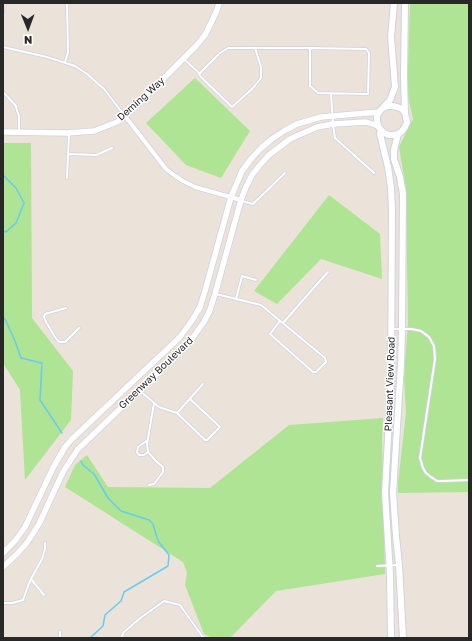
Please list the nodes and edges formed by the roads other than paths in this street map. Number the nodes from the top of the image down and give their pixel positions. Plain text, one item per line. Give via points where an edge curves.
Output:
1 (67, 3) edge
2 (219, 3) edge
3 (394, 3) edge
4 (405, 3) edge
5 (3, 8) edge
6 (3, 13) edge
7 (3, 47) edge
8 (255, 48) junction
9 (310, 48) junction
10 (184, 59) junction
11 (65, 62) junction
12 (199, 74) junction
13 (3, 92) edge
14 (331, 94) junction
15 (381, 110) junction
16 (405, 113) junction
17 (332, 115) junction
18 (125, 116) junction
19 (333, 124) junction
20 (379, 128) junction
21 (3, 132) edge
22 (19, 132) junction
23 (69, 133) junction
24 (398, 134) junction
25 (112, 148) dead end
26 (68, 154) junction
27 (285, 173) dead end
28 (374, 173) dead end
29 (67, 178) dead end
30 (231, 197) junction
31 (241, 200) junction
32 (328, 272) dead end
33 (256, 280) dead end
34 (215, 294) junction
35 (236, 299) junction
36 (66, 308) dead end
37 (281, 322) junction
38 (79, 328) dead end
39 (391, 329) junction
40 (402, 329) junction
41 (203, 384) dead end
42 (139, 390) junction
43 (190, 399) junction
44 (154, 403) junction
45 (177, 413) junction
46 (148, 440) junction
47 (148, 452) junction
48 (469, 480) edge
49 (148, 485) dead end
50 (45, 544) dead end
51 (3, 553) edge
52 (399, 564) junction
53 (389, 565) junction
54 (377, 566) dead end
55 (3, 567) edge
56 (31, 579) junction
57 (44, 595) dead end
58 (3, 603) edge
59 (60, 632) dead end
60 (60, 638) edge
61 (121, 638) edge
62 (205, 638) edge
63 (391, 638) edge
64 (403, 638) edge

1 - 11 lane via 68,52
2 - 10 street, Deming Way via 205,35
3 - 15 main road via 391,37 395,87 390,100
4 - 16 main road
5 - 6 lane
7 - 11 lane
8 - 9 lane
8 - 12 lane via 228,48
8 - 12 lane via 261,67 260,78 232,108
9 - 14 lane via 310,86 318,94
9 - 14 lane via 366,49 368,53 368,94
10 - 12 lane
10 - 18 street, Deming Way
11 - 18 lane via 87,74 104,89
13 - 22 lane via 16,106
14 - 17 lane
15 - 16 main road via 392,106 402,109
15 - 17 street, Greenway Boulevard
15 - 20 main road via 377,116
16 - 24 main road via 407,122
17 - 19 lane
17 - 30 street, Greenway Boulevard via 297,124 272,138 242,171
18 - 23 street, Deming Way via 94,131
18 - 30 street via 166,169 195,187
19 - 20 street, Greenway Boulevard via 366,122
19 - 28 lane via 335,138
19 - 31 street, Greenway Boulevard via 299,134 269,155 252,175
20 - 24 main road via 389,135
20 - 39 main road, Pleasant View Road via 391,188
21 - 22 street, Deming Way
22 - 23 street, Deming Way
23 - 26 lane
24 - 40 main road, Pleasant View Road via 394,159 403,194
25 - 26 lane via 96,155
26 - 29 lane
27 - 31 lane via 253,204
30 - 31 street
30 - 51 street, Greenway Boulevard via 205,291 193,319 180,337 65,447 25,527
31 - 34 street, Greenway Boulevard
32 - 37 lane
33 - 35 lane via 242,276
34 - 35 lane
34 - 42 street, Greenway Boulevard via 210,310 196,334
35 - 37 lane via 261,305
36 - 38 lane via 45,314 44,317 54,337 60,342 65,342
37 - 37 lane via 325,358 326,362 316,372 270,334
39 - 40 lane
39 - 53 main road, Pleasant View Road via 385,493
40 - 48 lane via 425,334 434,346 435,359 421,463 426,473 437,481
40 - 52 main road, Pleasant View Road via 393,493
41 - 43 lane
42 - 44 lane
42 - 55 street, Greenway Boulevard via 78,449 39,524 26,544
43 - 45 lane
43 - 45 lane via 220,427 208,440
44 - 45 lane
44 - 46 lane
46 - 47 lane
46 - 47 lane via 138,447 137,452 144,455
47 - 49 lane via 163,467 163,472 154,484
50 - 56 lane via 42,559
52 - 53 lane
52 - 64 main road, Pleasant View Road
53 - 54 lane
53 - 63 main road, Pleasant View Road
56 - 57 lane
56 - 58 lane via 23,600
59 - 60 lane
61 - 62 lane via 139,619 164,601 180,605

